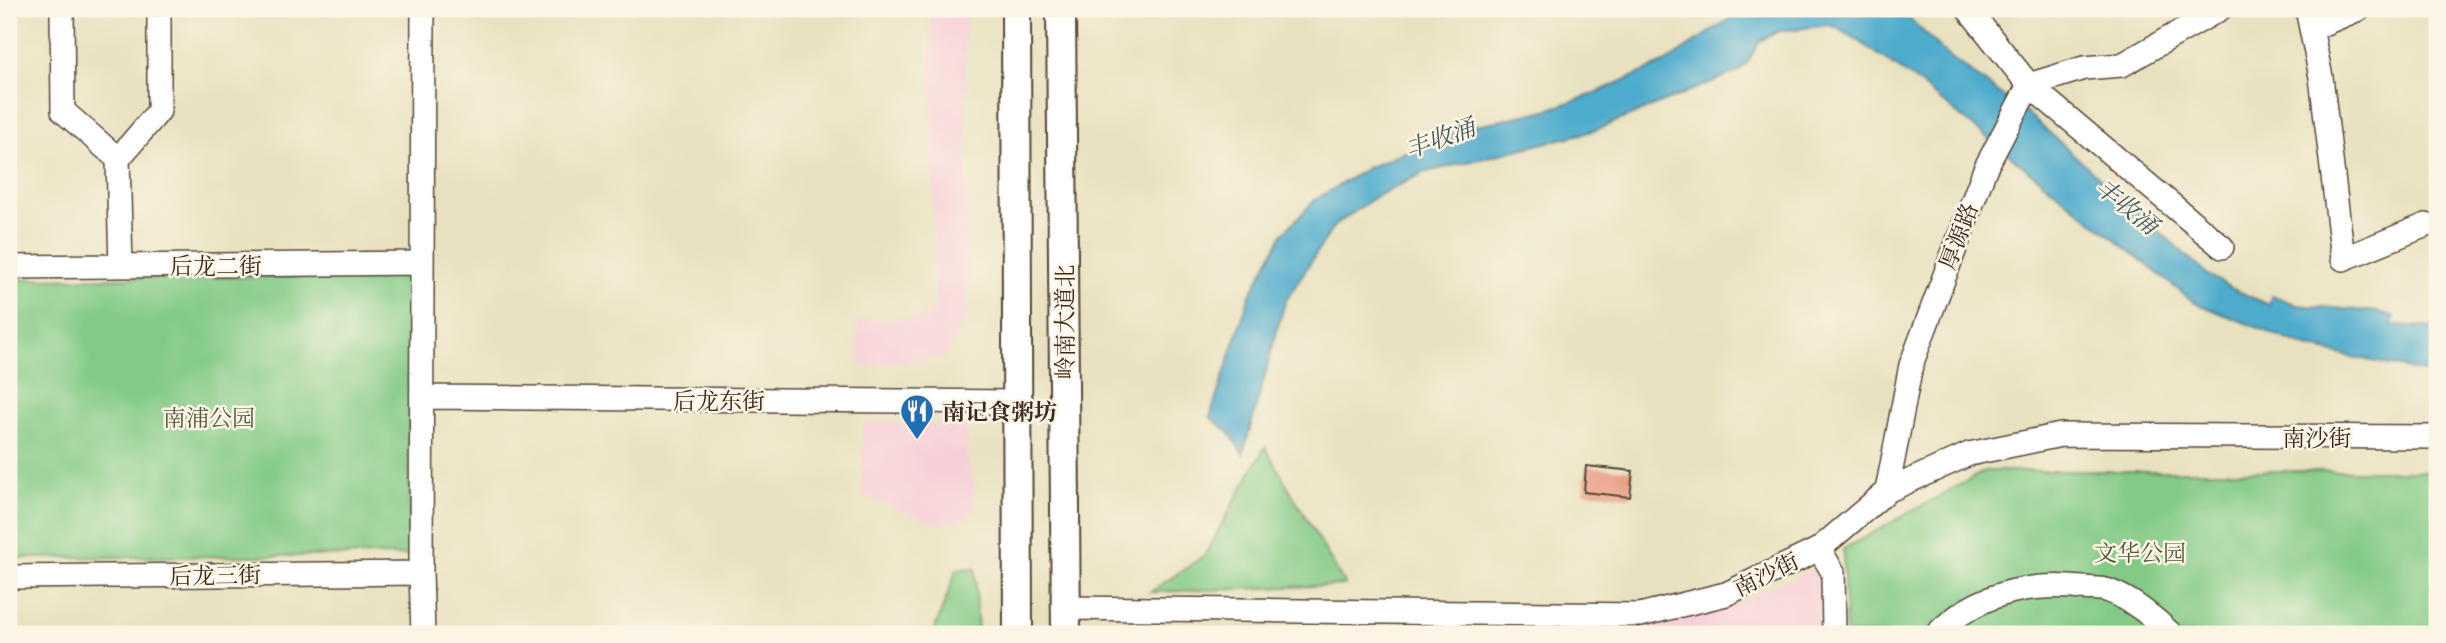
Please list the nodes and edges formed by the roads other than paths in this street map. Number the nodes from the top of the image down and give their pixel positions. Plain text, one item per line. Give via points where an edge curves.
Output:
1 (62, 9) edge
2 (159, 9) edge
3 (423, 9) edge
4 (1016, 9) edge
5 (1061, 9) edge
6 (1968, 9) edge
7 (2220, 9) edge
8 (2359, 9) edge
9 (2309, 19) edge
10 (2029, 85) junction
11 (118, 159) junction
12 (1017, 189) junction
13 (2426, 225) dead end
14 (2222, 247) dead end
15 (422, 263) junction
16 (121, 266) junction
17 (9, 267) edge
18 (1063, 271) junction
19 (422, 397) junction
20 (1017, 402) junction
21 (2437, 437) edge
22 (1887, 491) junction
23 (1819, 549) junction
24 (421, 573) junction
25 (9, 576) edge
26 (1066, 621) edge
27 (422, 634) edge
28 (1018, 634) edge
29 (1834, 634) edge
30 (1937, 634) edge
31 (2171, 634) edge

1 - 11 street via 63,111
2 - 11 street via 159,111
3 - 15 street
4 - 12 main road, 岭南大道北
5 - 18 main road, 岭南大道北
6 - 10 street
7 - 10 street via 2122,65 2084,68
8 - 9 street
9 - 13 street via 2321,77 2343,260
10 - 14 street
10 - 22 street, 厚源路 via 1985,169 1911,365
11 - 16 street
12 - 18 main road via 1027,165 1046,164 1052,187 1052,242
12 - 20 main road, 岭南大道北
15 - 16 street, 后龙二街
15 - 19 street
16 - 17 street, 后龙二街
18 - 26 main road, 岭南大道北
19 - 20 street, 后龙东街
19 - 24 street
20 - 28 main road, 岭南大道北
21 - 22 street, 南沙街 via 2061,436 1969,454
22 - 23 street, 南沙街
23 - 26 street, 南沙街 via 1726,594 1640,615
23 - 29 street via 1832,572
24 - 25 street, 后龙三街
24 - 27 street
30 - 31 street via 1950,621 1999,593 2054,585 2108,591 2154,617

